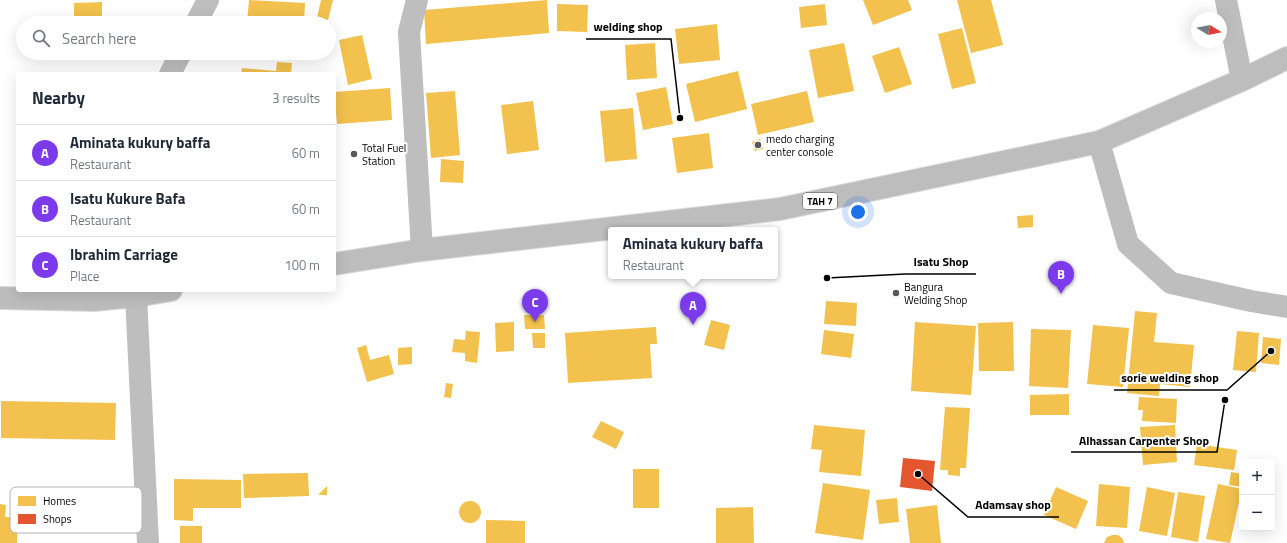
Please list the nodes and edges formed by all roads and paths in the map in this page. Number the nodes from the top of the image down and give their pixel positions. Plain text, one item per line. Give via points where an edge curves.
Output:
1 (208, 0) edge
2 (417, 0) edge
3 (1226, 0) edge
4 (200, 16) edge
5 (1287, 58) edge
6 (177, 60) edge
7 (171, 72) edge
8 (1242, 80) junction
9 (1099, 142) junction
10 (623, 227) edge
11 (608, 229) edge
12 (422, 250) junction
13 (336, 264) edge
14 (159, 292) edge
15 (95, 295) edge
16 (136, 296) junction
17 (0, 298) edge
18 (1287, 307) edge
19 (148, 543) edge

1 - 4 street
2 - 12 street via 409,32
3 - 8 street
5 - 8 highway, TAH 7
6 - 7 street
8 - 9 highway, TAH 7
9 - 10 highway, TAH 7 via 780,209
9 - 18 street via 1128,244 1171,283
11 - 12 highway, TAH 7
12 - 13 highway, TAH 7
14 - 16 highway
15 - 16 highway
15 - 17 highway
16 - 19 street

